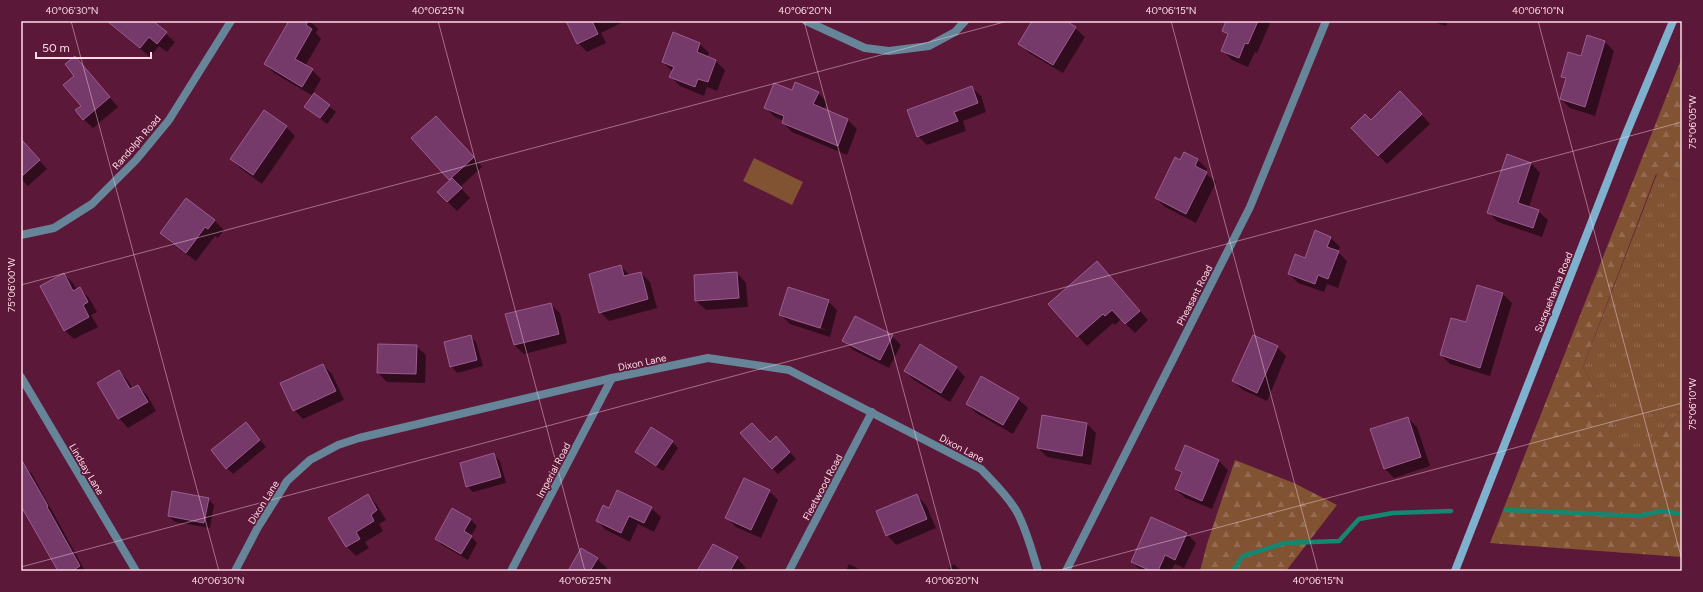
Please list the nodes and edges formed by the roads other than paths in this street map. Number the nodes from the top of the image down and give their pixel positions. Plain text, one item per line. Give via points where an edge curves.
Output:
1 (231, 21) edge
2 (806, 21) edge
3 (965, 21) edge
4 (1326, 21) edge
5 (1673, 21) edge
6 (21, 235) edge
7 (21, 377) edge
8 (612, 378) junction
9 (872, 412) junction
10 (136, 571) edge
11 (235, 571) edge
12 (511, 571) edge
13 (789, 571) edge
14 (1038, 571) edge
15 (1066, 571) edge
16 (1455, 571) edge

1 - 6 street, Randolph Road via 169,120 136,160 92,204 54,228
2 - 3 street via 865,48 889,52 929,46 955,32
4 - 15 street, Pheasant Road via 1250,207
5 - 16 main road, Susquehanna Road
7 - 10 street, Lindsay Lane
8 - 9 street, Dixon Lane via 708,358 789,370
8 - 11 street, Dixon Lane via 365,436 338,445 310,460 287,481 258,527
8 - 12 street, Imperial Road
9 - 13 street, Fleetwood Road
9 - 14 street, Dixon Lane via 981,469 1016,511 1027,535

